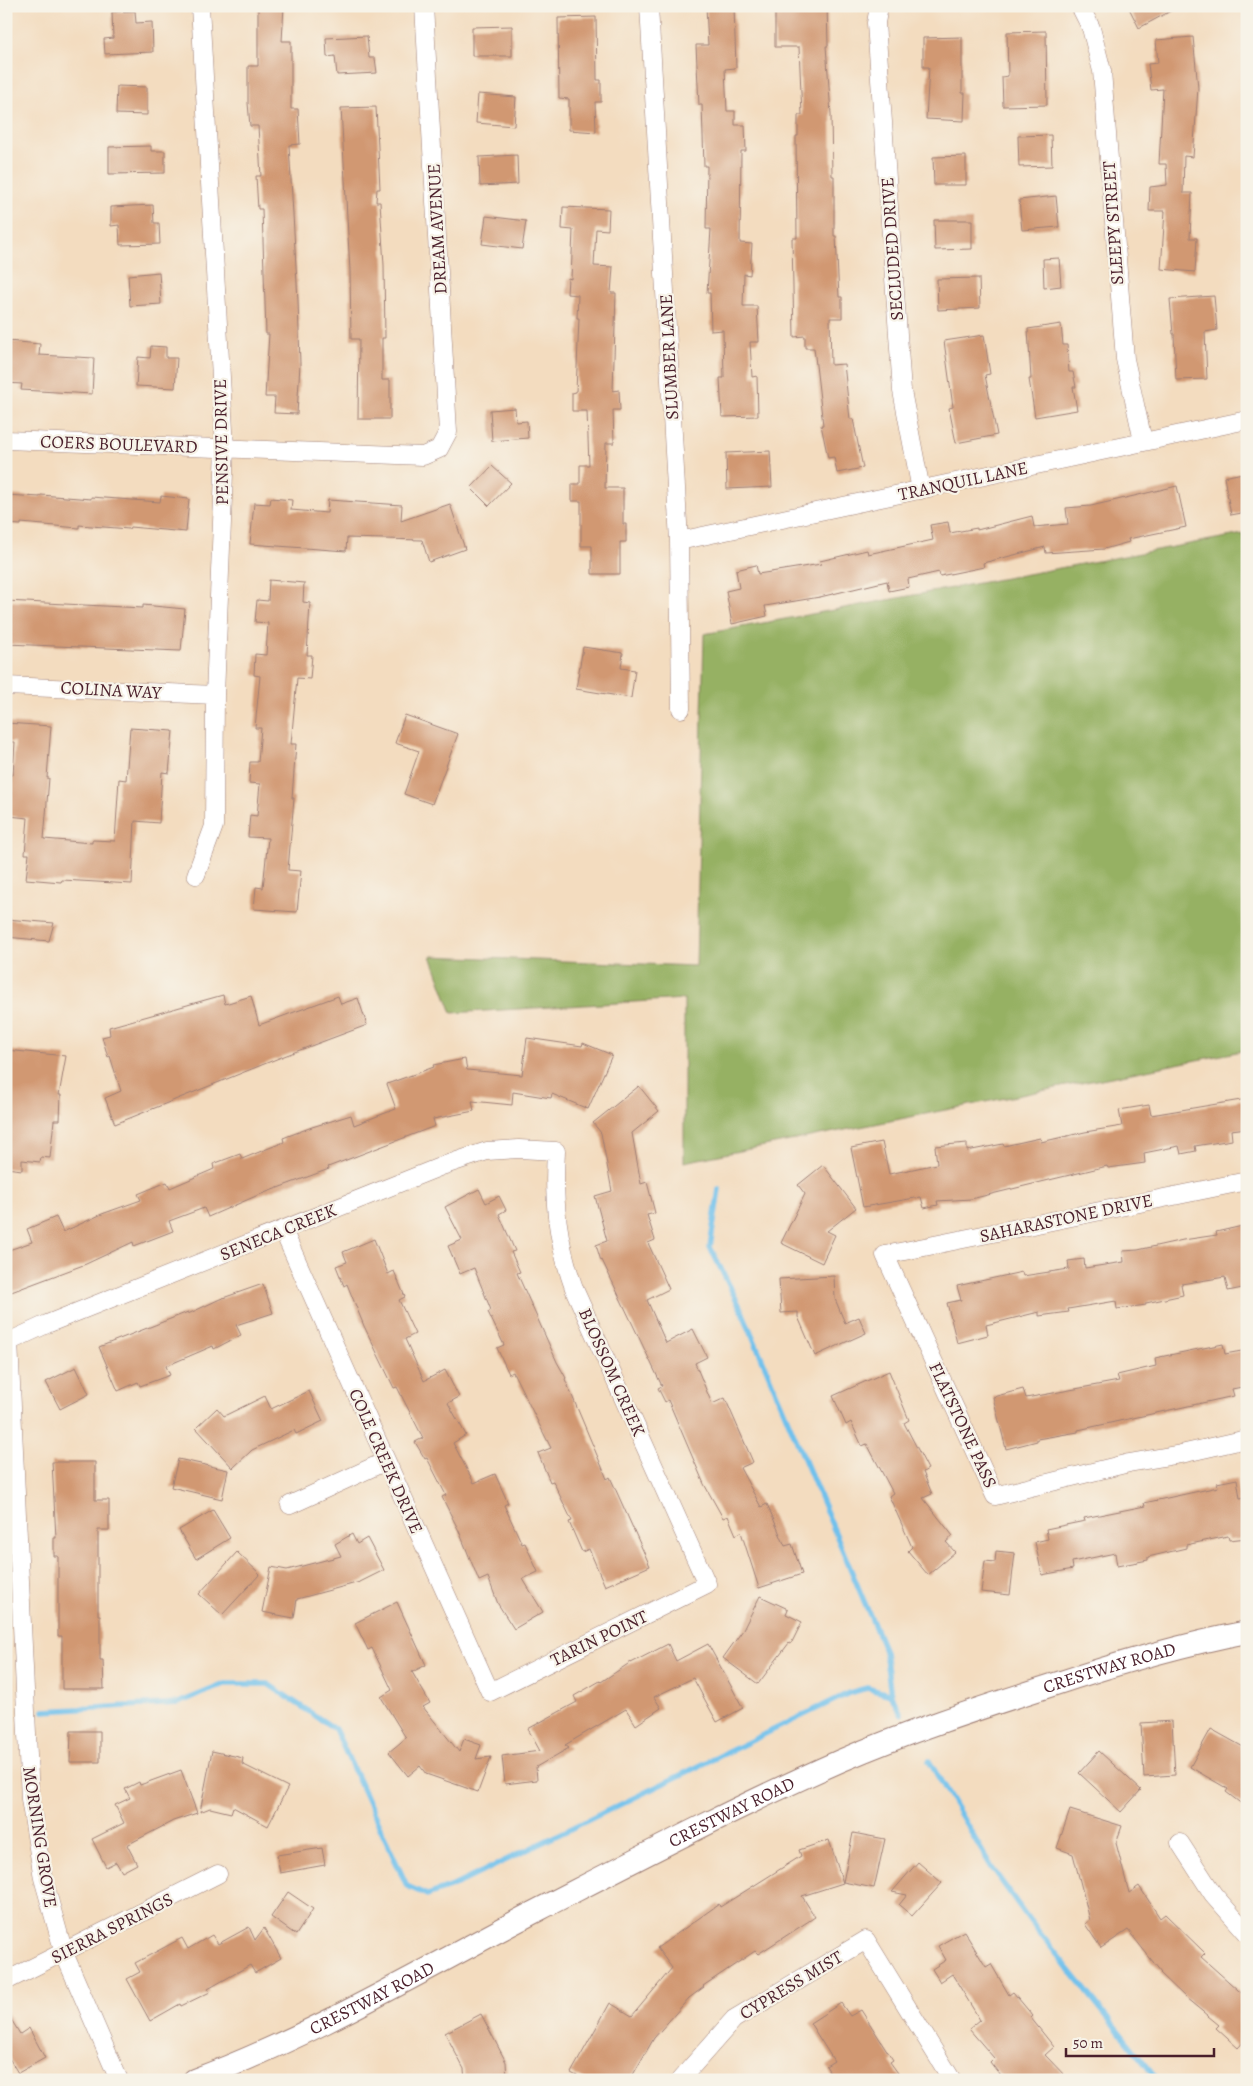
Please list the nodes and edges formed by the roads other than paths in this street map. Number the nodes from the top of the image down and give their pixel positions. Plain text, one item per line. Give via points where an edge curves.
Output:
1 (200, 6) edge
2 (424, 6) edge
3 (649, 6) edge
4 (879, 6) edge
5 (1080, 6) edge
6 (1247, 420) edge
7 (6, 440) edge
8 (1143, 441) junction
9 (225, 448) junction
10 (440, 449) joint
11 (921, 490) junction
12 (679, 541) junction
13 (6, 686) edge
14 (215, 695) junction
15 (681, 709) dead end
16 (196, 876) dead end
17 (556, 1151) joint
18 (1247, 1181) edge
19 (283, 1230) junction
20 (885, 1255) joint
21 (8, 1342) edge
22 (1247, 1439) edge
23 (386, 1461) junction
24 (290, 1505) dead end
25 (708, 1584) joint
26 (1247, 1632) edge
27 (490, 1692) joint
28 (1180, 1843) dead end
29 (218, 1874) dead end
30 (1247, 1933) edge
31 (64, 1953) junction
32 (6, 1981) edge
33 (244, 2061) junction
34 (119, 2080) edge
35 (194, 2080) edge
36 (218, 2080) edge
37 (680, 2080) edge
38 (952, 2080) edge

1 - 9 street, PENSIVE DRIVE
2 - 10 street, DREAM AVENUE via 448,432
3 - 12 street, SLUMBER LANE
4 - 11 street, SECLUDED DRIVE via 876,23 902,390
5 - 8 street, SLEEPY STREET via 1091,28 1102,71 1125,359
6 - 8 street, TRANQUIL LANE
7 - 9 street, COERS BOULEVARD
8 - 11 street, TRANQUIL LANE
9 - 10 street, COERS BOULEVARD via 423,456
9 - 14 street, PENSIVE DRIVE
11 - 12 street, TRANQUIL LANE
12 - 15 street, SLUMBER LANE
13 - 14 street, COLINA WAY
14 - 16 street, PENSIVE DRIVE via 214,826
17 - 19 street, SENECA CREEK via 519,1148 487,1151
17 - 25 street, BLOSSOM CREEK via 556,1225 574,1291
18 - 20 street, SAHARASTONE DRIVE
19 - 21 street, SENECA CREEK
19 - 23 street, COLE CREEK DRIVE
20 - 22 street, FLATSTONE PASS via 996,1496 1129,1463
21 - 31 street, MORNING GROVE via 30,1799 43,1878
23 - 24 street
23 - 27 street, COLE CREEK DRIVE
25 - 27 street, TARIN POINT
26 - 33 street, CRESTWAY ROAD via 1097,1670 960,1715 842,1761 726,1814 379,1996
28 - 30 street via 1213,1894
29 - 31 street, SIERRA SPRINGS
31 - 32 street, SIERRA SPRINGS
31 - 34 street, MORNING GROVE
33 - 35 street, CRESTWAY ROAD
33 - 36 street, CRESTWAY ROAD
37 - 38 street, CYPRESS MIST via 734,2019 866,1940

